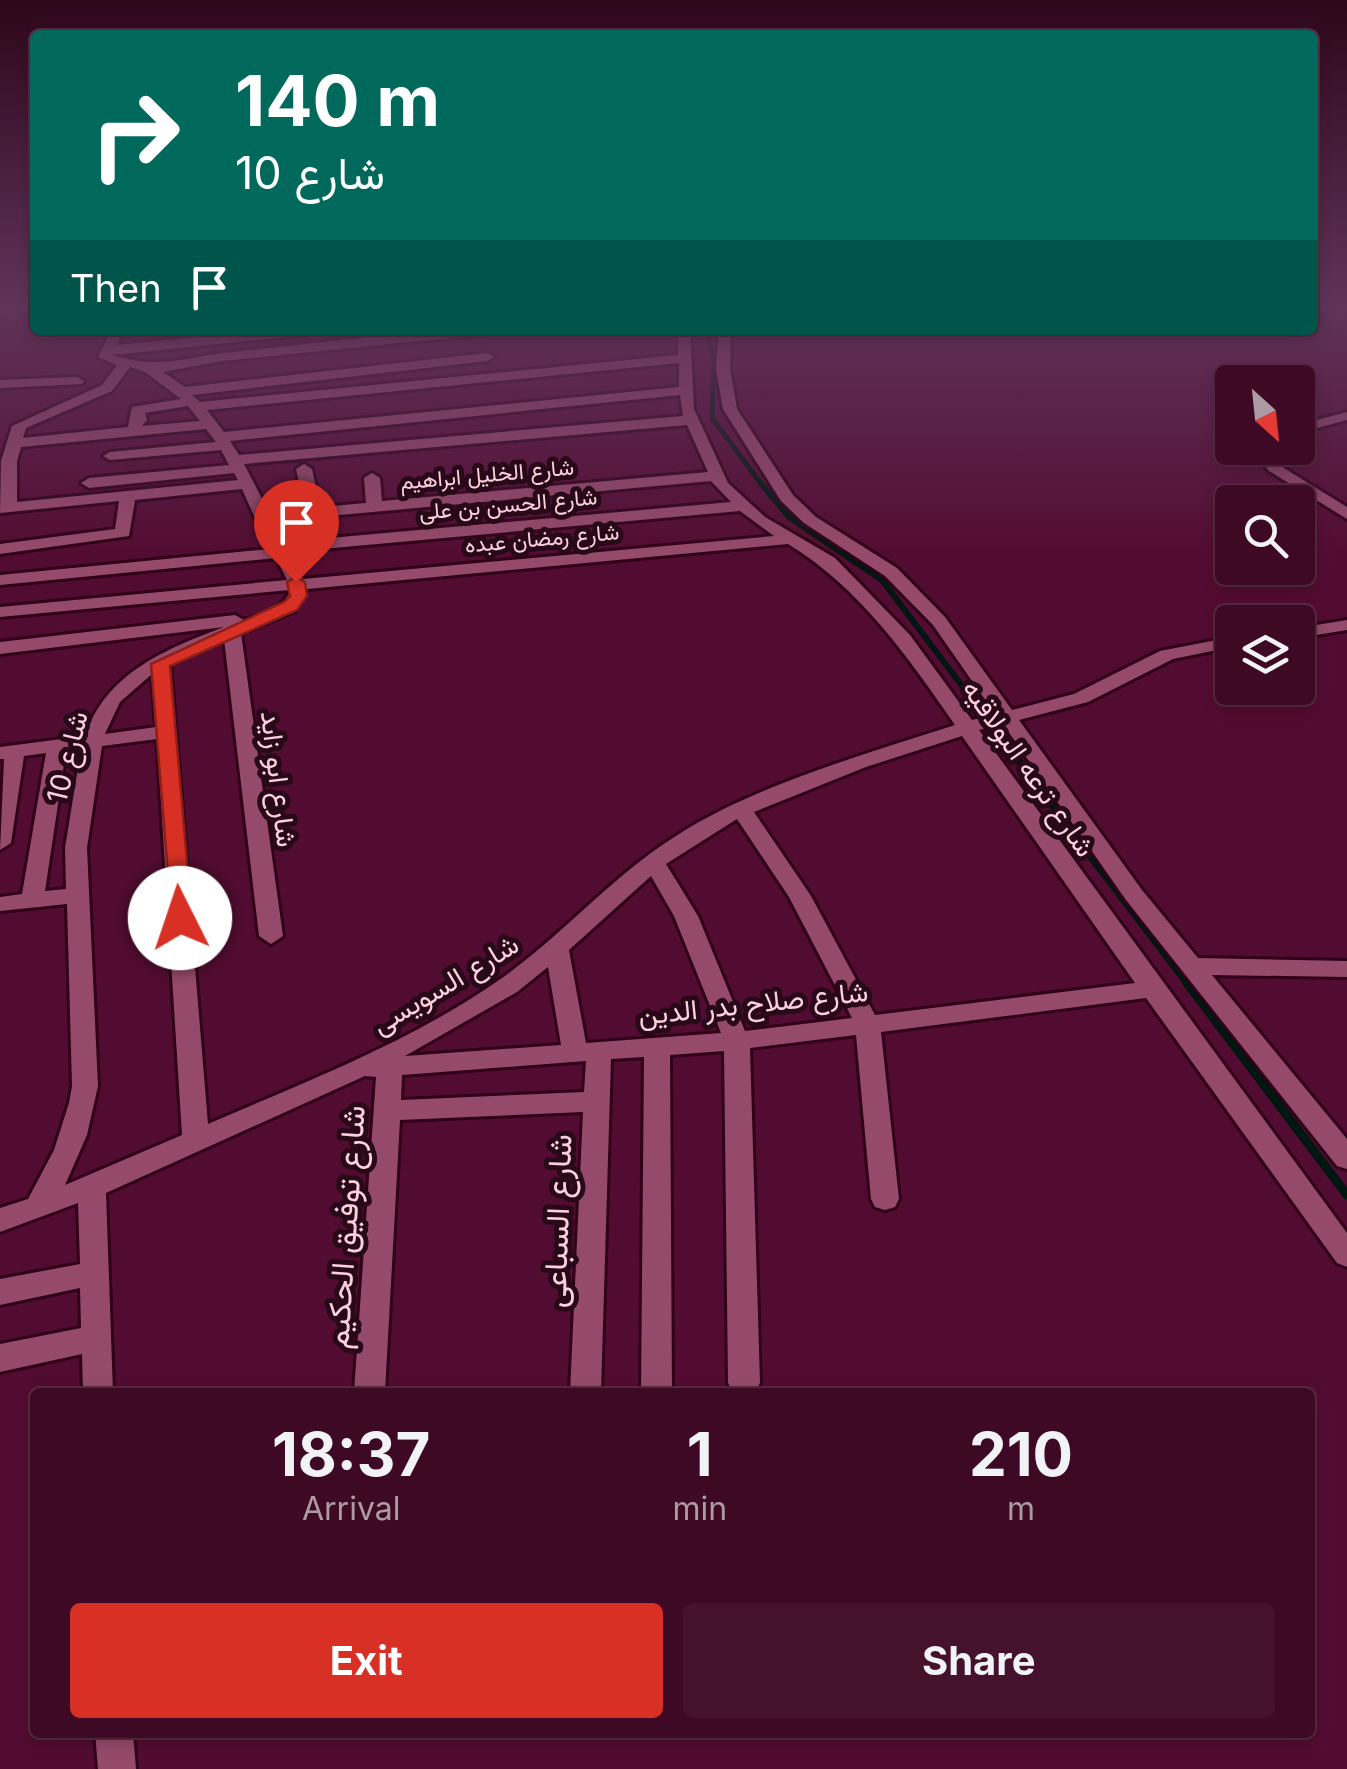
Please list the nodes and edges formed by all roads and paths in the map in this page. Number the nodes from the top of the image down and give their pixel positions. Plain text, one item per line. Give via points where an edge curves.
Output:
1 (3, 389) edge
2 (65, 389) edge
3 (105, 389) edge
4 (173, 389) edge
5 (267, 389) edge
6 (323, 389) edge
7 (726, 389) edge
8 (687, 390) joint
9 (187, 400) junction
10 (23, 416) edge
11 (1347, 416) edge
12 (0, 420) edge
13 (1315, 424) edge
14 (693, 427) junction
15 (136, 433) junction
16 (110, 456) dead end
17 (4, 461) edge
18 (1271, 465) edge
19 (238, 468) junction
20 (304, 469) junction
21 (714, 476) junction
22 (372, 478) dead end
23 (6, 483) edge
24 (90, 483) dead end
25 (127, 503) junction
26 (374, 506) junction
27 (744, 506) junction
28 (312, 512) junction
29 (1347, 514) edge
30 (9, 528) edge
31 (792, 539) junction
32 (278, 550) junction
33 (4, 580) edge
34 (296, 582) junction
35 (0, 612) edge
36 (273, 615) junction
37 (1347, 625) edge
38 (232, 630) junction
39 (1315, 630) edge
40 (1215, 645) edge
41 (0, 648) edge
42 (161, 664) junction
43 (1008, 719) junction
44 (973, 726) junction
45 (166, 732) junction
46 (94, 741) junction
47 (57, 746) junction
48 (8, 752) edge
49 (742, 810) junction
50 (0, 843) edge
51 (654, 862) junction
52 (78, 895) junction
53 (32, 900) junction
54 (0, 904) edge
55 (271, 936) dead end
56 (557, 948) junction
57 (1192, 966) junction
58 (1347, 969) edge
59 (1152, 989) junction
60 (868, 1025) junction
61 (737, 1041) junction
62 (657, 1047) junction
63 (587, 1052) junction
64 (390, 1066) junction
65 (360, 1068) junction
66 (596, 1101) junction
67 (388, 1111) junction
68 (196, 1140) junction
69 (1347, 1158) edge
70 (92, 1187) junction
71 (885, 1199) dead end
72 (36, 1208) junction
73 (0, 1220) edge
74 (1347, 1255) edge
75 (95, 1274) junction
76 (0, 1292) edge
77 (97, 1338) junction
78 (0, 1358) edge
79 (744, 1382) dead end
80 (98, 1388) edge
81 (369, 1388) edge
82 (586, 1388) edge
83 (657, 1388) edge
84 (114, 1738) edge
85 (117, 1769) edge

1 - 10 street
2 - 10 street
3 - 10 street
4 - 9 street
5 - 9 street
6 - 9 street
7 - 43 street, شارع ترعه البولاقيه via 730,409 787,498 913,593
8 - 14 street, شارع ترعه البولاقيه
8 - 19 street
9 - 15 street via 137,410
9 - 19 street
10 - 12 street
10 - 15 street
10 - 17 street
11 - 13 street
14 - 19 street
14 - 20 street
14 - 21 street, شارع ترعه البولاقيه
15 - 19 street
16 - 19 street
17 - 23 street
18 - 29 street
19 - 20 street
19 - 24 street
19 - 25 street
19 - 28 street, شارع الخليل ابراهيم
19 - 32 street
20 - 28 street
21 - 26 street, شارع الخليل ابراهيم
21 - 27 street, شارع ترعه البولاقيه
22 - 26 street
23 - 30 street
25 - 30 street
25 - 30 street via 126,529 116,536
26 - 28 street, شارع الخليل ابراهيم
27 - 31 street, شارع ترعه البولاقيه
27 - 32 street, شارع الحسن بن على
30 - 33 street
31 - 34 street, شارع رمضان عبده
31 - 44 street, شارع ترعه البولاقيه via 853,582
32 - 33 street, شارع الحسن بن على
32 - 34 street
34 - 35 street, شارع رمضان عبده
34 - 36 street via 298,596
36 - 38 street, شارع 10
36 - 41 street
37 - 39 street
38 - 42 street, شارع 10
38 - 55 street, شارع ابو زايد
40 - 43 street via 1166,655 1101,691
42 - 45 street
42 - 46 street, شارع 10 via 115,694
43 - 44 street, شارع السويسى
43 - 57 street, شارع ترعه البولاقيه
44 - 49 street, شارع السويسى
44 - 59 street, شارع ترعه البولاقيه
45 - 46 street
45 - 68 street
46 - 47 street
46 - 52 street, شارع 10 via 79,815
47 - 48 street
47 - 53 street
48 - 50 street
49 - 51 street, شارع السويسى
49 - 60 street via 800,896
51 - 56 street, شارع السويسى
51 - 61 street via 686,916
52 - 53 street
52 - 72 street, شارع 10 via 82,1113 58,1175
53 - 54 street
56 - 63 street, شارع السباعى
56 - 65 street, شارع السويسى via 508,986
57 - 58 street
57 - 69 street, شارع ترعه البولاقيه
59 - 60 street, شارع صلاح بدر الدين
59 - 74 street, شارع ترعه البولاقيه
60 - 61 street, شارع صلاح بدر الدين
60 - 71 street
61 - 62 street, شارع صلاح بدر الدين
61 - 79 street
62 - 63 street, شارع صلاح بدر الدين
62 - 83 street
63 - 64 street, شارع صلاح بدر الدين
63 - 66 street, شارع السباعى
64 - 65 street, شارع صلاح بدر الدين
64 - 67 street, شارع توفيق الحكيم
65 - 68 street, شارع السويسى
66 - 67 street
66 - 82 street, شارع السباعى
67 - 81 street, شارع توفيق الحكيم
68 - 70 street, شارع السويسى
70 - 72 street, شارع السويسى
70 - 75 street
72 - 73 street, شارع السويسى
75 - 76 street
75 - 77 street
77 - 78 street
77 - 80 street
84 - 85 street

